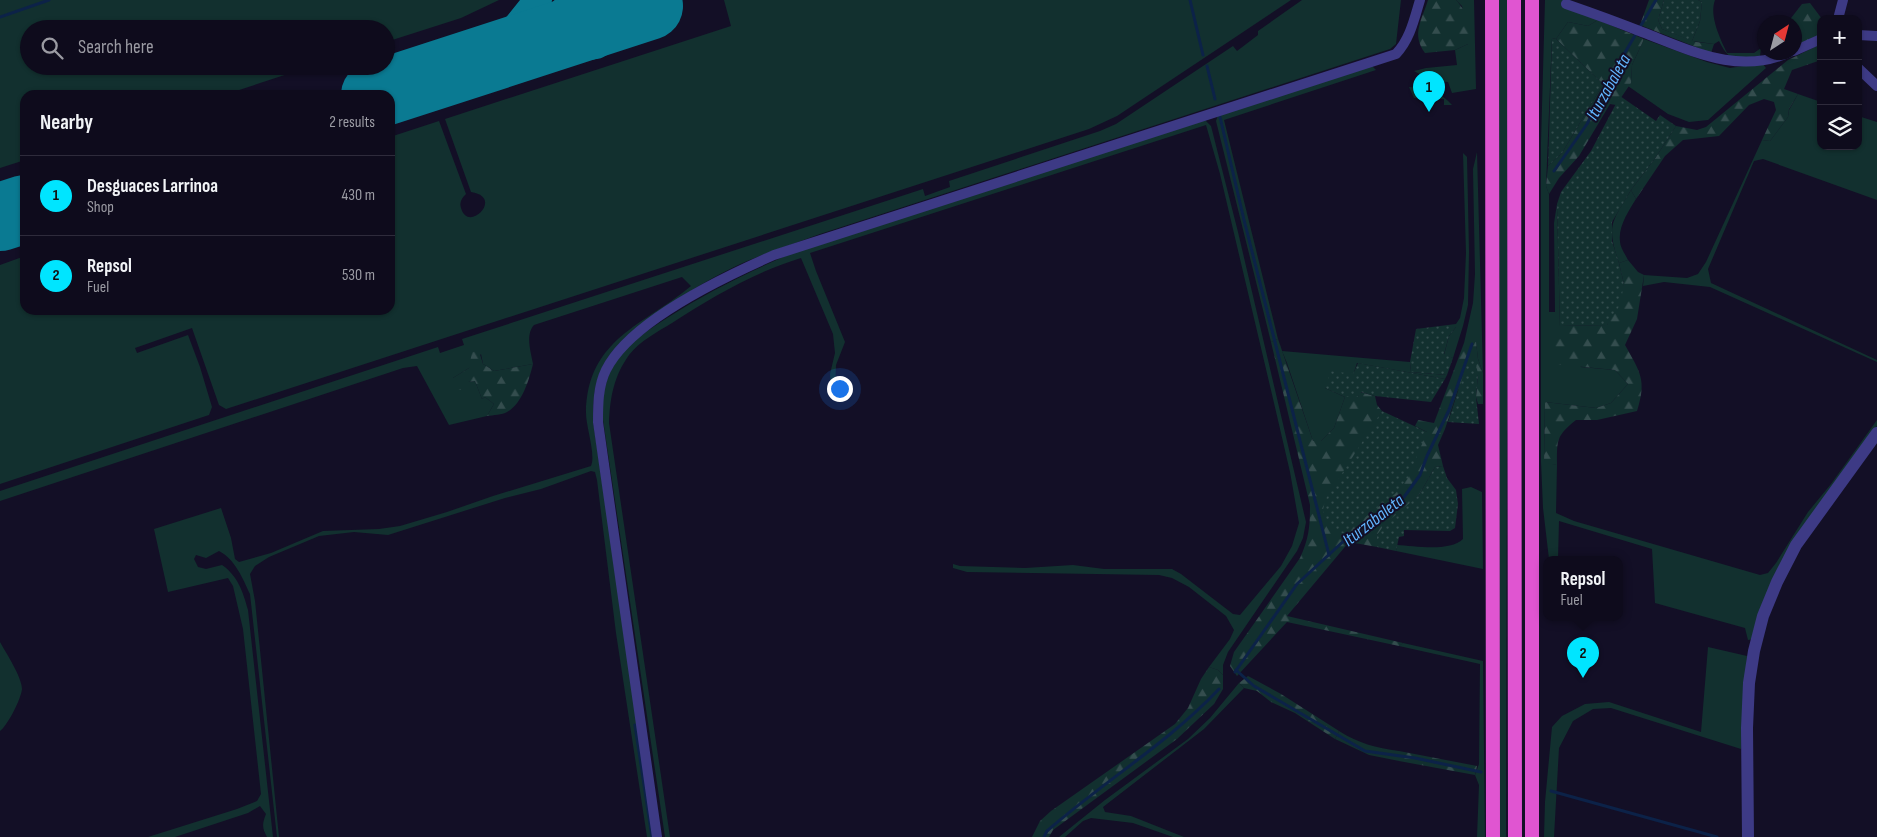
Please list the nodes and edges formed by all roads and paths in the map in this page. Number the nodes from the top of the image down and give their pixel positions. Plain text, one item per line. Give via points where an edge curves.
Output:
1 (1420, 0) edge
2 (1492, 0) edge
3 (1514, 0) edge
4 (1532, 0) edge
5 (1843, 0) edge
6 (1566, 4) dead end
7 (1839, 15) edge
8 (1862, 34) edge
9 (1877, 36) edge
10 (1817, 41) edge
11 (1802, 47) edge
12 (1760, 60) edge
13 (1862, 72) edge
14 (1877, 86) edge
15 (1877, 433) edge
16 (658, 837) edge
17 (1493, 837) edge
18 (1515, 837) edge
19 (1532, 837) edge
20 (1748, 837) edge

1 - 16 street via 1409,35 1396,54 774,255 690,297 641,330 616,353 605,371 601,386 598,422
2 - 17 highway
3 - 18 highway
4 - 19 highway
5 - 7 street
6 - 12 street via 1692,52 1740,63
8 - 9 street
10 - 11 street
13 - 14 street
15 - 20 street via 1796,545 1763,616 1749,683

